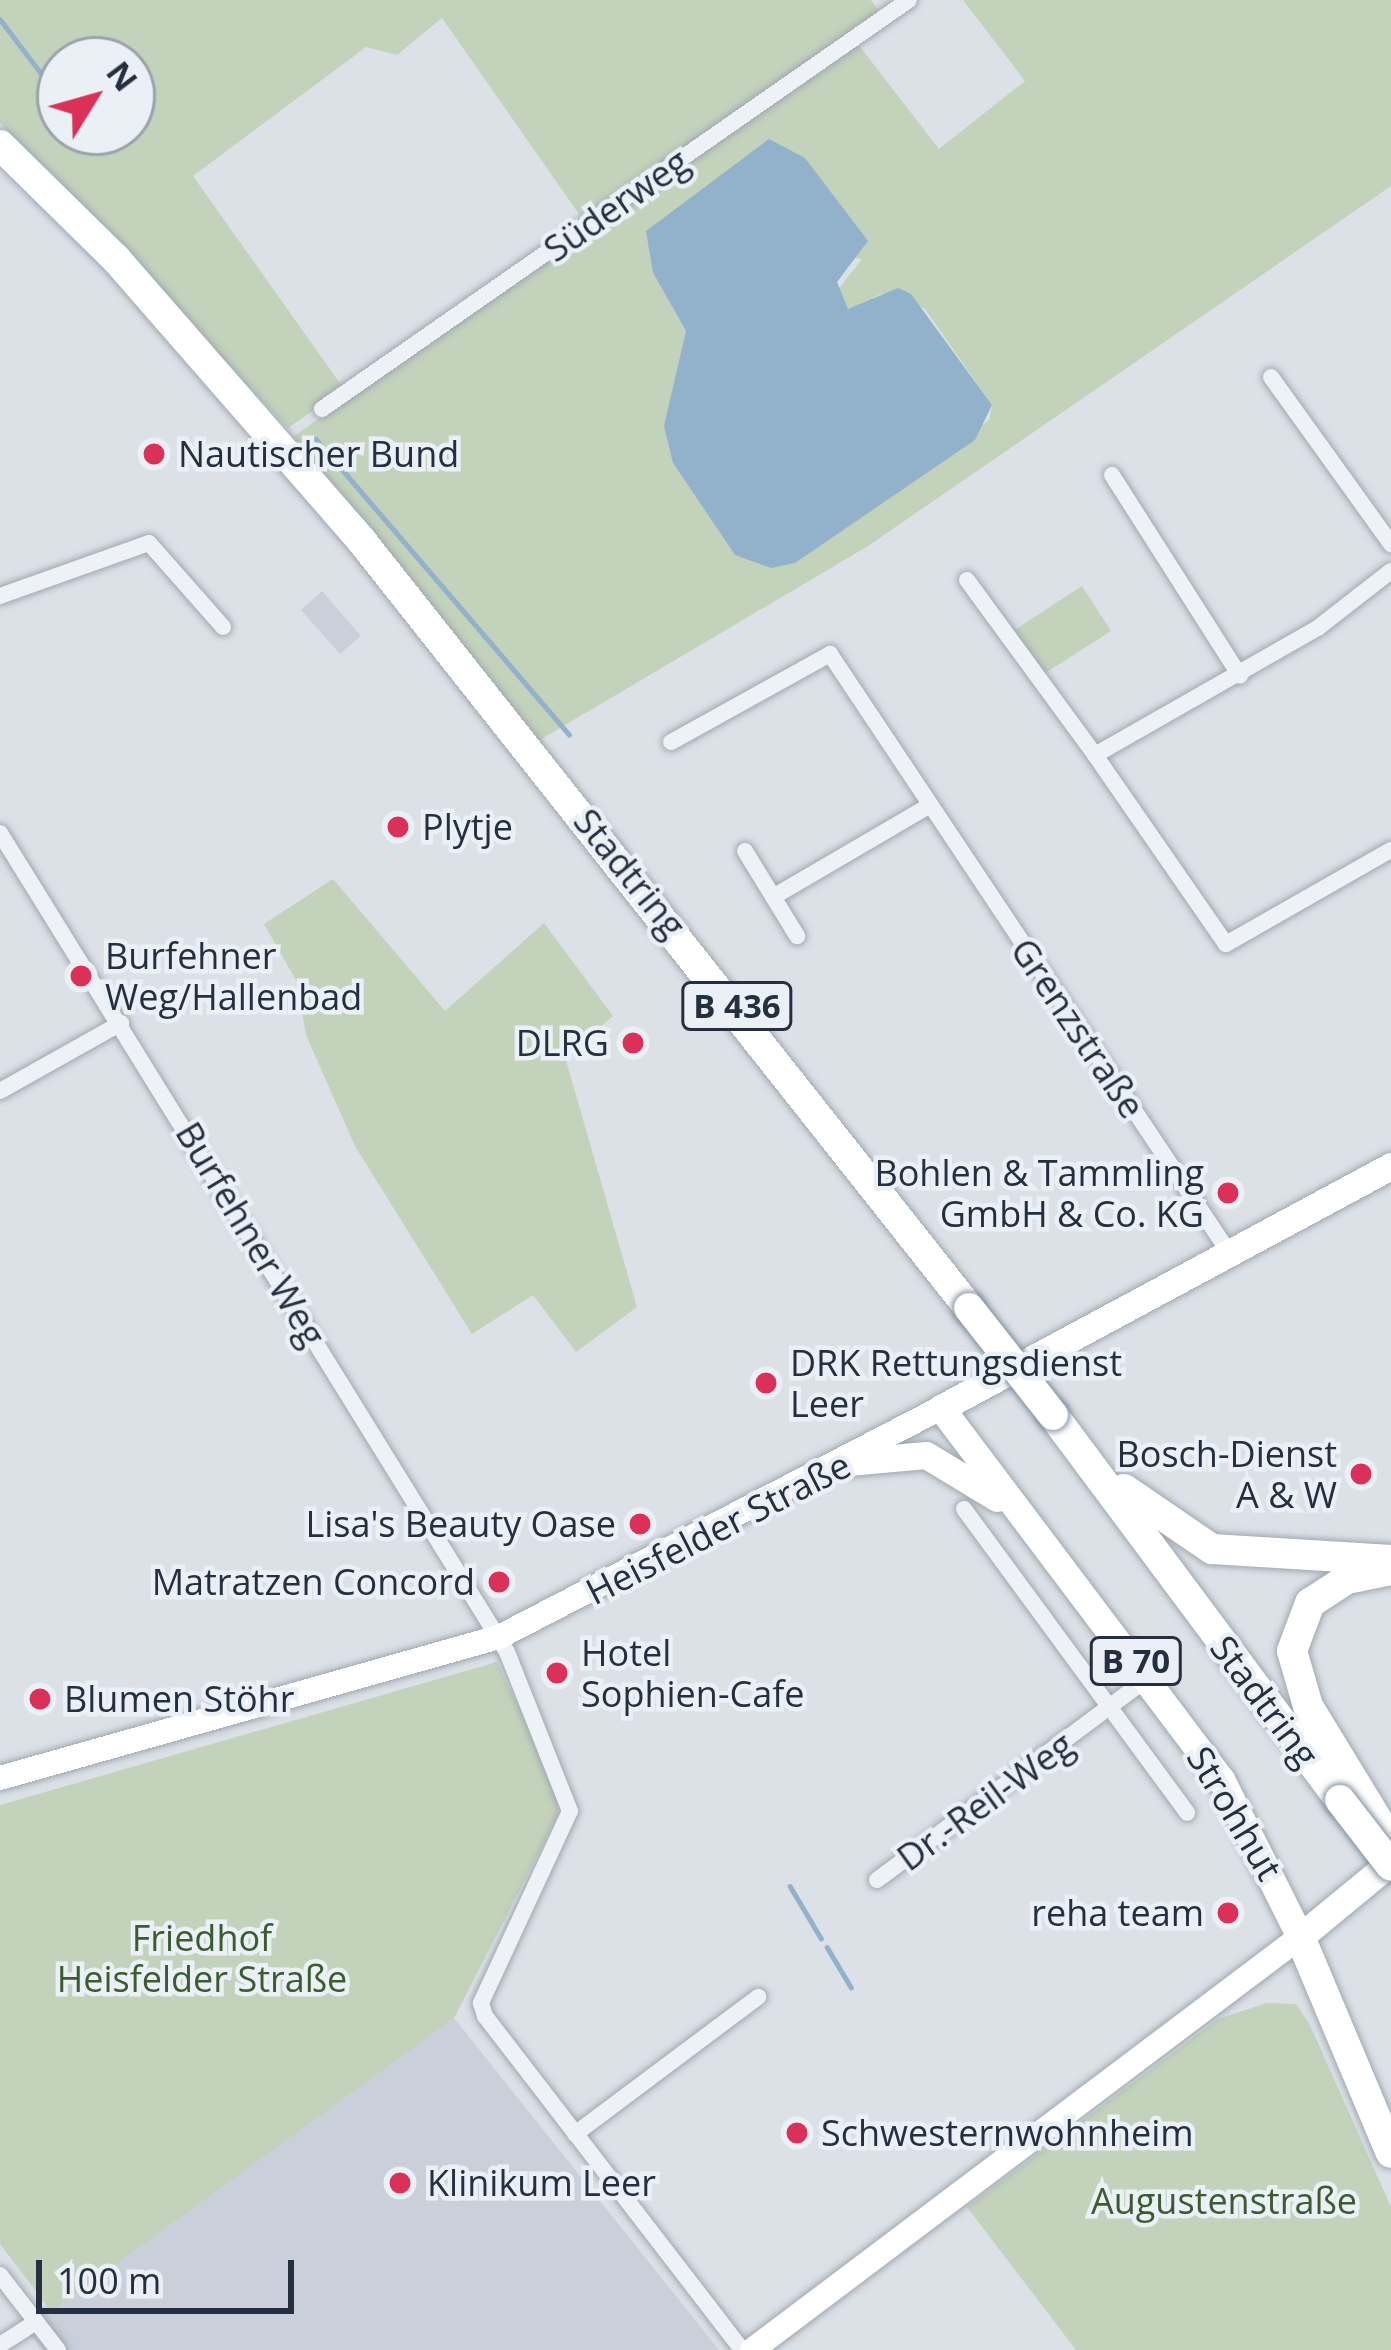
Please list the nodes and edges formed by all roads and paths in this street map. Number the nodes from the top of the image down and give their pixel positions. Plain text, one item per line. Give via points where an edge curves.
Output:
1 (909, 0) edge
2 (0, 145) edge
3 (1271, 377) dead end
4 (322, 409) dead end
5 (1112, 476) dead end
6 (1391, 544) edge
7 (1391, 571) edge
8 (967, 580) dead end
9 (0, 596) edge
10 (223, 627) dead end
11 (1240, 676) junction
12 (671, 742) dead end
13 (1095, 755) junction
14 (929, 806) junction
15 (0, 833) edge
16 (745, 850) dead end
17 (1391, 850) edge
18 (773, 896) junction
19 (797, 936) dead end
20 (122, 1023) junction
21 (0, 1091) edge
22 (1391, 1166) edge
23 (1228, 1251) junction
24 (941, 1408) junction
25 (1053, 1415) junction
26 (848, 1462) junction
27 (964, 1509) dead end
28 (1049, 1545) junction
29 (1391, 1560) edge
30 (1391, 1570) edge
31 (499, 1637) junction
32 (1148, 1678) junction
33 (1112, 1708) junction
34 (0, 1778) edge
35 (1349, 1792) junction
36 (1187, 1813) dead end
37 (1391, 1842) edge
38 (1391, 1864) edge
39 (877, 1880) dead end
40 (1300, 1937) junction
41 (758, 1997) dead end
42 (575, 2134) junction
43 (1391, 2152) edge
44 (0, 2275) edge
45 (37, 2322) junction
46 (0, 2345) edge
47 (58, 2350) edge
48 (742, 2350) edge
49 (752, 2350) edge

1 - 4 street, Süderweg
2 - 25 highway, Stadtring / B 436, bridge via 116,259 361,540
3 - 6 street
5 - 11 street
7 - 11 street
8 - 13 street
9 - 10 street via 149,543
11 - 13 street
12 - 14 street, Grenzstraße via 830,653
13 - 17 street via 1226,944
14 - 18 street
14 - 23 street, Grenzstraße
15 - 20 street, Burfehner Weg
16 - 18 street
18 - 19 street
20 - 21 street
20 - 31 street, Burfehner Weg
22 - 23 main road, Heisfelder Straße
23 - 24 main road, Heisfelder Straße
24 - 26 main road, Heisfelder Straße
24 - 28 main road, Strohhut / B 70
25 - 29 highway via 1133,1498 1212,1549
25 - 35 highway, Stadtring / B 436
26 - 28 main road via 906,1453 949,1462
26 - 31 main road, Heisfelder Straße
27 - 33 street, Strohhut
28 - 32 main road, Strohhut / B 70
30 - 35 highway via 1329,1589 1293,1635 1308,1706
31 - 34 main road, Heisfelder Straße
31 - 42 street, Burfehner Weg via 567,1782 570,1811 481,2003
32 - 33 street, Dr.-Reil-Weg
32 - 40 main road, Strohhut / B 70 via 1243,1814
33 - 36 street, Strohhut
33 - 39 street, Dr.-Reil-Weg
35 - 37 highway
35 - 38 highway, Stadtring / B 436, bridge
38 - 40 main road
40 - 43 highway, B 70
40 - 49 main road
41 - 42 street
42 - 48 street
44 - 45 street
45 - 46 street
45 - 47 street

